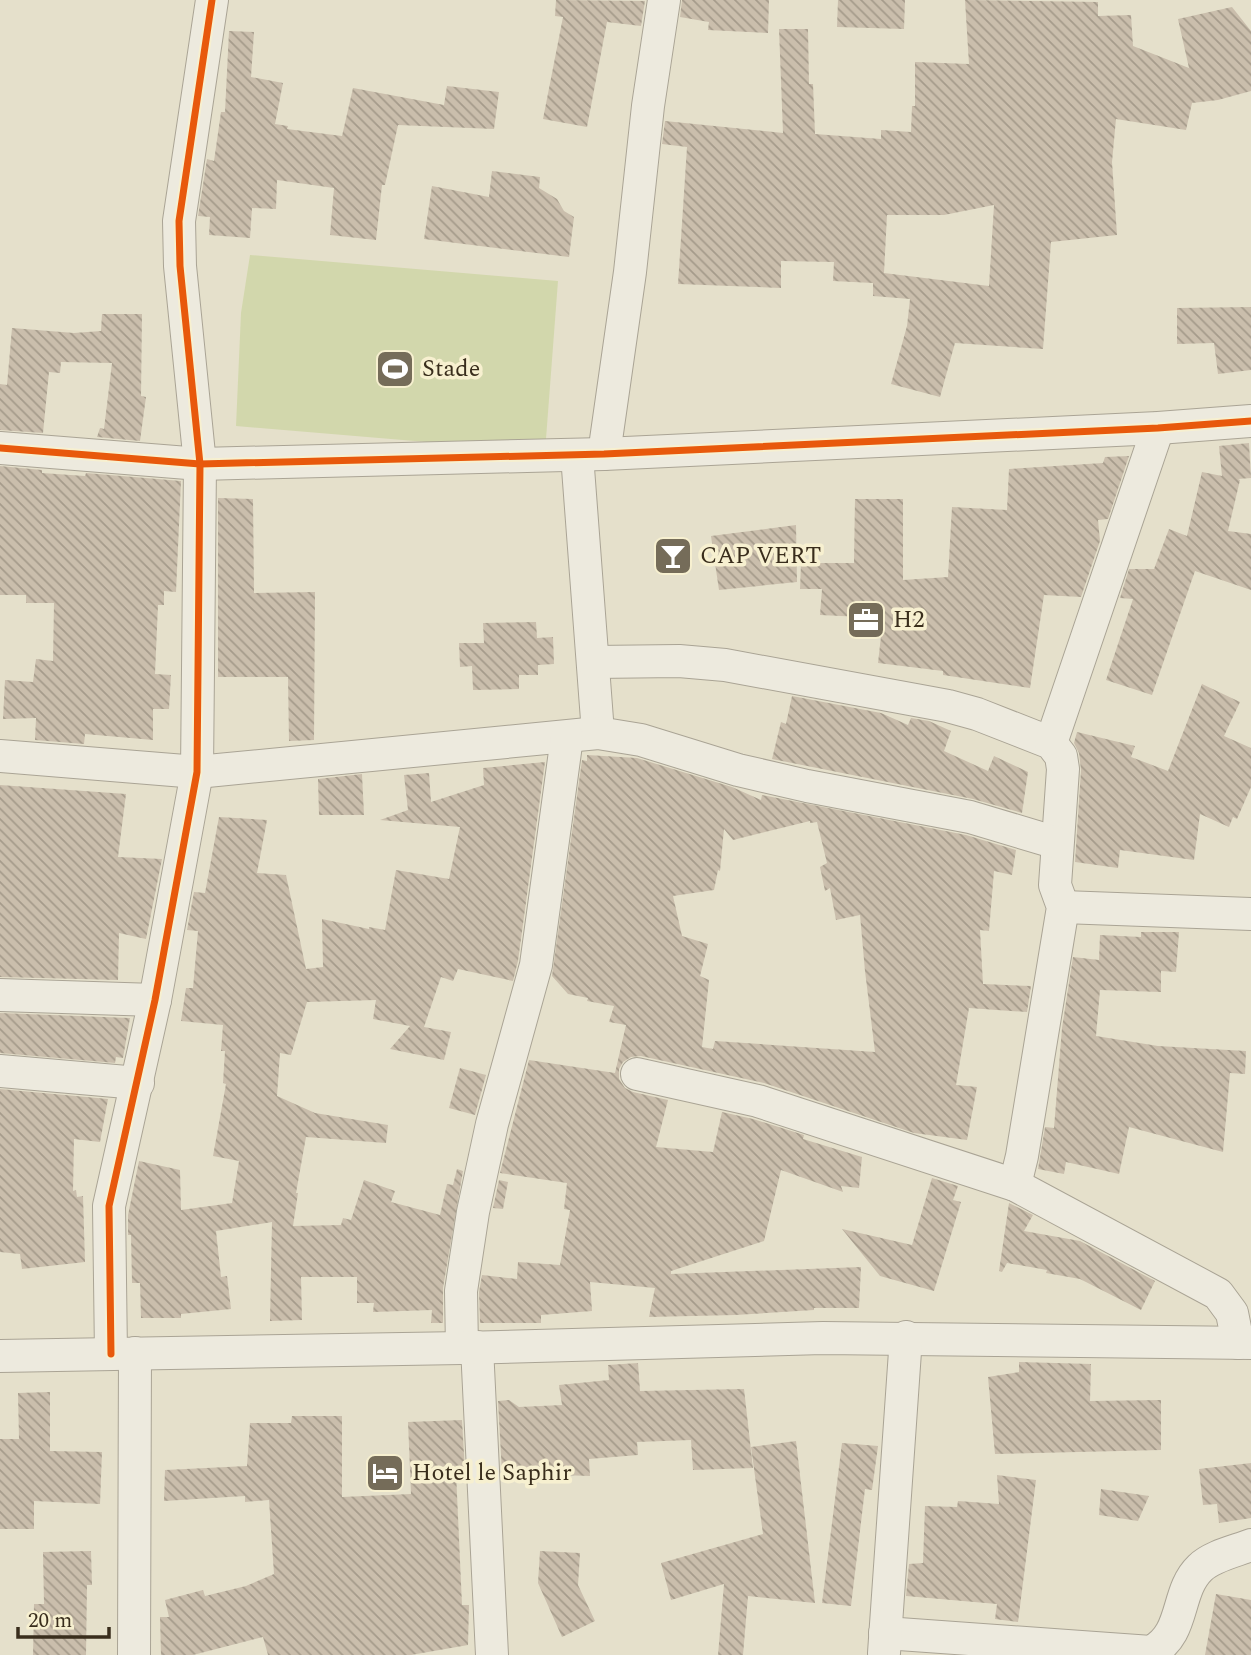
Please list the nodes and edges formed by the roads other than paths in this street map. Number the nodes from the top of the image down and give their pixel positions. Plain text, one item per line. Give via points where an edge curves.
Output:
1 (212, 0) edge
2 (664, 0) edge
3 (1251, 421) edge
4 (1158, 428) junction
5 (0, 448) edge
6 (591, 455) junction
7 (200, 464) junction
8 (594, 662) junction
9 (598, 733) junction
10 (567, 737) junction
11 (1051, 743) junction
12 (0, 756) edge
13 (197, 772) junction
14 (1058, 843) junction
15 (1063, 907) junction
16 (1251, 914) edge
17 (0, 995) edge
18 (155, 1000) junction
19 (0, 1071) edge
20 (637, 1074) dead end
21 (138, 1083) junction
22 (1015, 1185) junction
23 (906, 1337) junction
24 (1245, 1343) edge
25 (470, 1348) junction
26 (123, 1353) junction
27 (0, 1356) edge
28 (1251, 1545) edge
29 (884, 1644) edge
30 (134, 1655) edge
31 (492, 1655) edge

1 - 7 street via 179,221
2 - 6 street via 630,272
3 - 4 street
4 - 6 street
4 - 11 street
5 - 7 street
6 - 7 street
6 - 8 street
7 - 13 street
8 - 9 street
8 - 11 street via 725,665 948,706
9 - 10 street
9 - 14 street via 641,740 807,786 970,817
10 - 13 street
10 - 25 street via 536,965 473,1212 461,1291
11 - 14 street via 1061,756 1063,769
12 - 13 street
13 - 18 street
14 - 15 street via 1055,885
15 - 16 street
15 - 22 street
17 - 18 street
18 - 21 street
19 - 21 street
20 - 22 street via 758,1101
21 - 26 street via 109,1206
22 - 24 street via 1218,1294
23 - 24 street
23 - 25 street
23 - 29 street
25 - 26 street
25 - 31 street
26 - 27 street
26 - 30 street
28 - 29 street via 1203,1565 1192,1577 1169,1639 1151,1652

